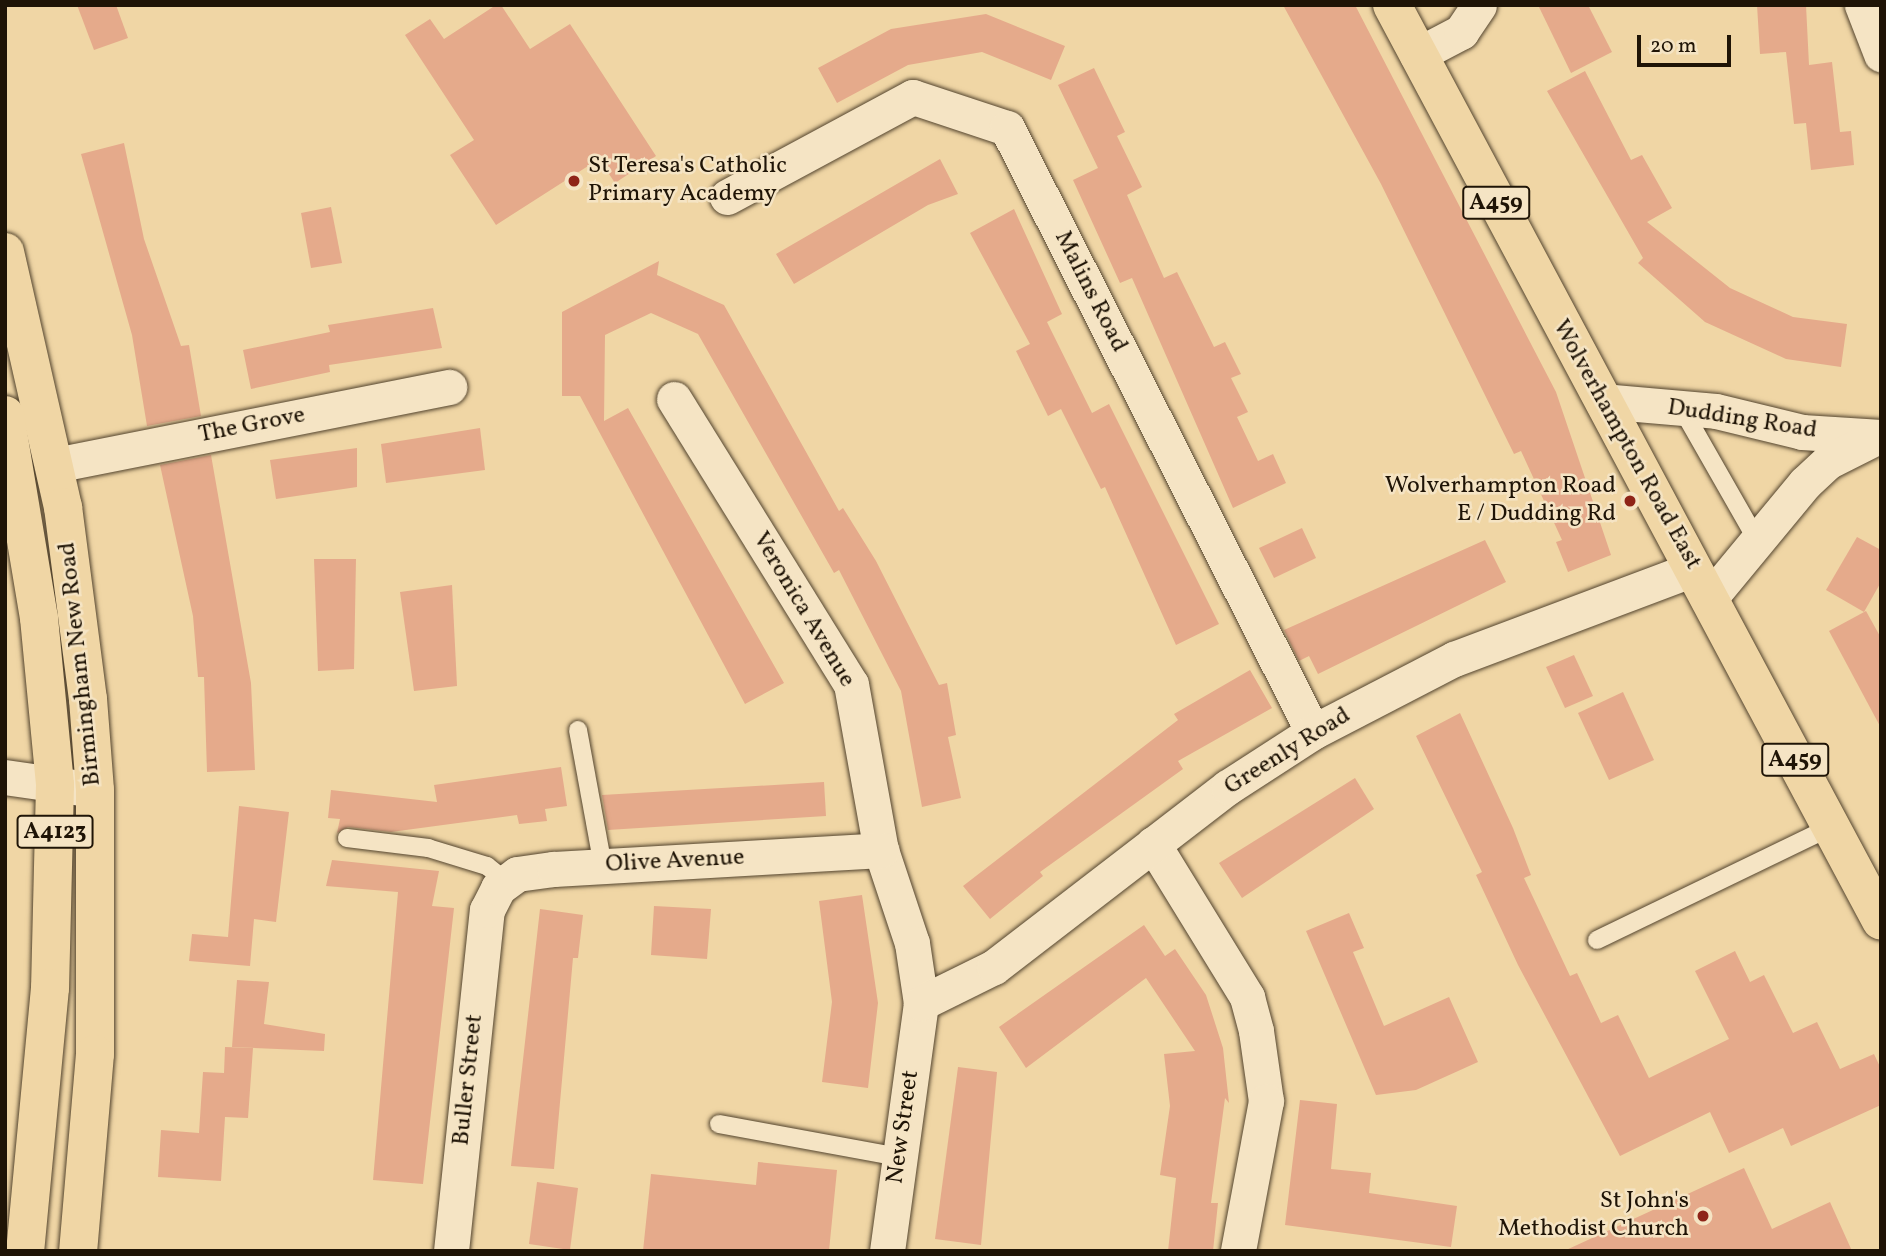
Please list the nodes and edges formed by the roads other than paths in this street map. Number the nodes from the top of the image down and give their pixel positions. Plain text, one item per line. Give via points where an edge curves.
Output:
1 (1392, 5) edge
2 (1479, 5) edge
3 (1418, 55) junction
4 (727, 197) dead end
5 (9, 275) edge
6 (449, 387) dead end
7 (674, 399) dead end
8 (1602, 401) junction
9 (1681, 407) junction
10 (5, 415) edge
11 (1879, 437) edge
12 (55, 465) junction
13 (1757, 540) junction
14 (1702, 584) junction
15 (578, 730) dead end
16 (1313, 732) junction
17 (5, 777) edge
18 (55, 785) junction
19 (95, 790) junction
20 (1831, 827) junction
21 (347, 838) dead end
22 (1153, 844) junction
23 (881, 850) junction
24 (603, 866) junction
25 (497, 896) junction
26 (1881, 921) edge
27 (1597, 940) dead end
28 (921, 1003) junction
29 (41, 1081) junction
30 (93, 1082) junction
31 (719, 1125) dead end
32 (900, 1157) junction
33 (25, 1251) edge
34 (78, 1251) edge
35 (451, 1251) edge
36 (887, 1251) edge
37 (1238, 1251) edge

1 - 3 main road, Wolverhampton Road East / A459
2 - 3 street via 1461,32
3 - 8 main road, Wolverhampton Road East / A459
4 - 16 street, Malins Road via 913,97 1007,128
5 - 12 main road, Birmingham New Road / A4123
6 - 12 street, The Grove
7 - 23 street, Veronica Avenue via 851,684
8 - 9 street, Dudding Road
8 - 14 main road, Wolverhampton Road East / A459
9 - 11 street, Dudding Road via 1802,432
9 - 13 lane
10 - 18 main road, Birmingham New Road / A4123 via 39,618
11 - 13 street via 1829,461
12 - 19 main road, Birmingham New Road / A4123 via 88,699
13 - 14 street
14 - 16 street, Greenly Road via 1454,659
14 - 20 main road, Wolverhampton Road East / A459
15 - 24 lane
16 - 22 street, Greenly Road
17 - 18 street
18 - 19 street
18 - 29 main road, Birmingham New Road / A4123 via 50,988
19 - 30 main road, Birmingham New Road / A4123
20 - 26 main road, Wolverhampton Road East / A459
20 - 27 lane
21 - 25 lane via 428,848 487,866
22 - 28 street, Greenly Road via 995,967
22 - 37 street via 1247,997 1256,1031 1266,1101
23 - 24 street, Olive Avenue
23 - 28 street, Veronica Avenue via 912,943
24 - 25 street, Olive Avenue via 517,874
25 - 35 street, Buller Street
28 - 32 street, New Street
29 - 30 main road
29 - 33 main road, Birmingham New Road / A4123
30 - 34 main road, Birmingham New Road / A4123
31 - 32 lane
32 - 36 street, New Street

